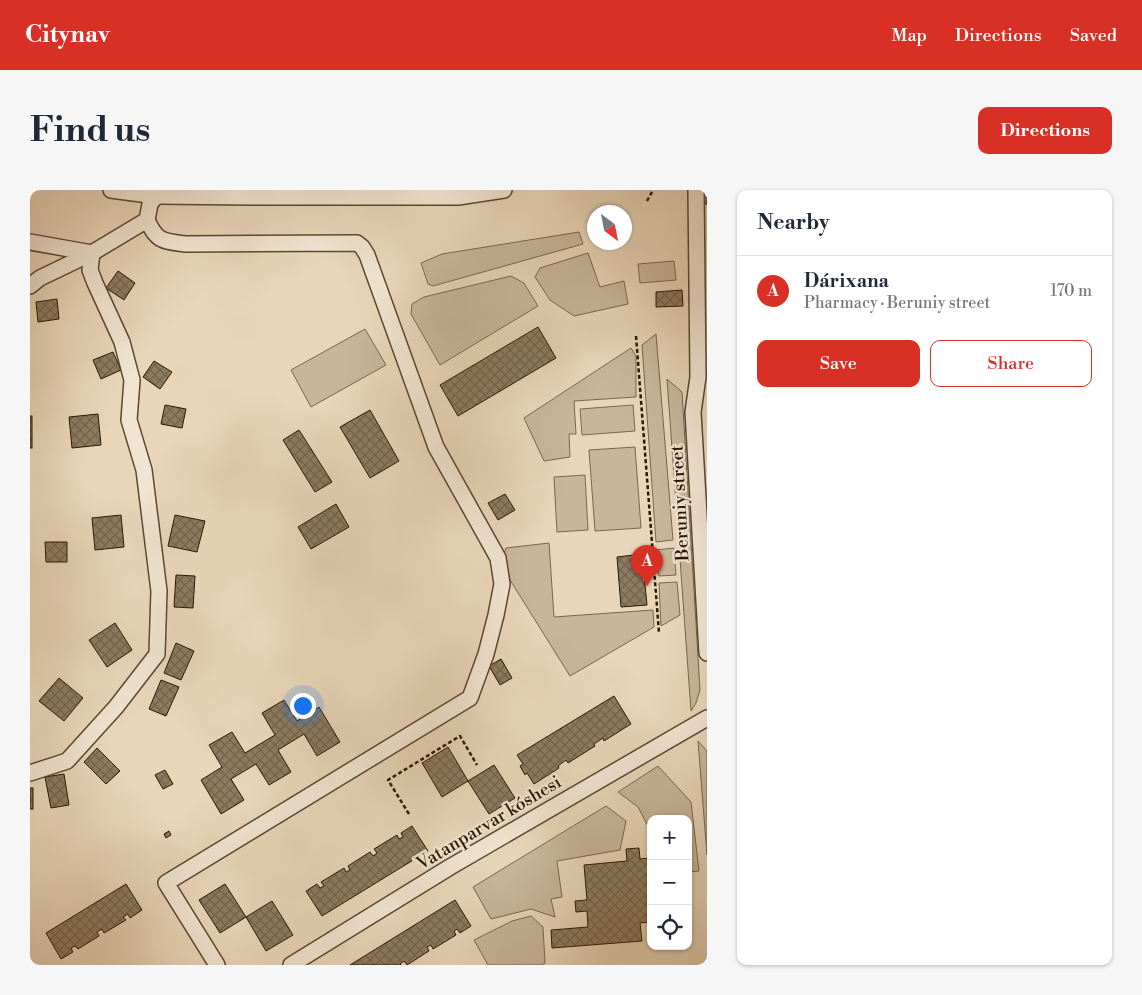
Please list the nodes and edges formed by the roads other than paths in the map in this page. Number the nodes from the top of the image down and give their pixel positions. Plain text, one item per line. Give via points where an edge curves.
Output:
1 (111, 190) edge
2 (504, 190) edge
3 (696, 190) edge
4 (156, 196) junction
5 (147, 220) junction
6 (30, 242) edge
7 (92, 253) junction
8 (30, 286) edge
9 (698, 377) junction
10 (707, 401) edge
11 (707, 654) edge
12 (707, 718) edge
13 (30, 773) edge
14 (217, 965) edge
15 (291, 965) edge

1 - 4 street
2 - 4 street via 458,197
3 - 9 street
4 - 5 street via 150,204
5 - 7 street
5 - 14 street via 152,231 162,240 185,244 356,244 362,248 436,447 498,558 502,584 486,654 470,698 166,883
6 - 7 street
7 - 8 street
7 - 13 street via 90,270 122,342 132,380 129,420 144,470 159,591 157,654 116,707 67,761
9 - 10 street
9 - 11 street, Beruniy street via 693,412
12 - 15 street, Vatanparvar kóshesi via 450,867

